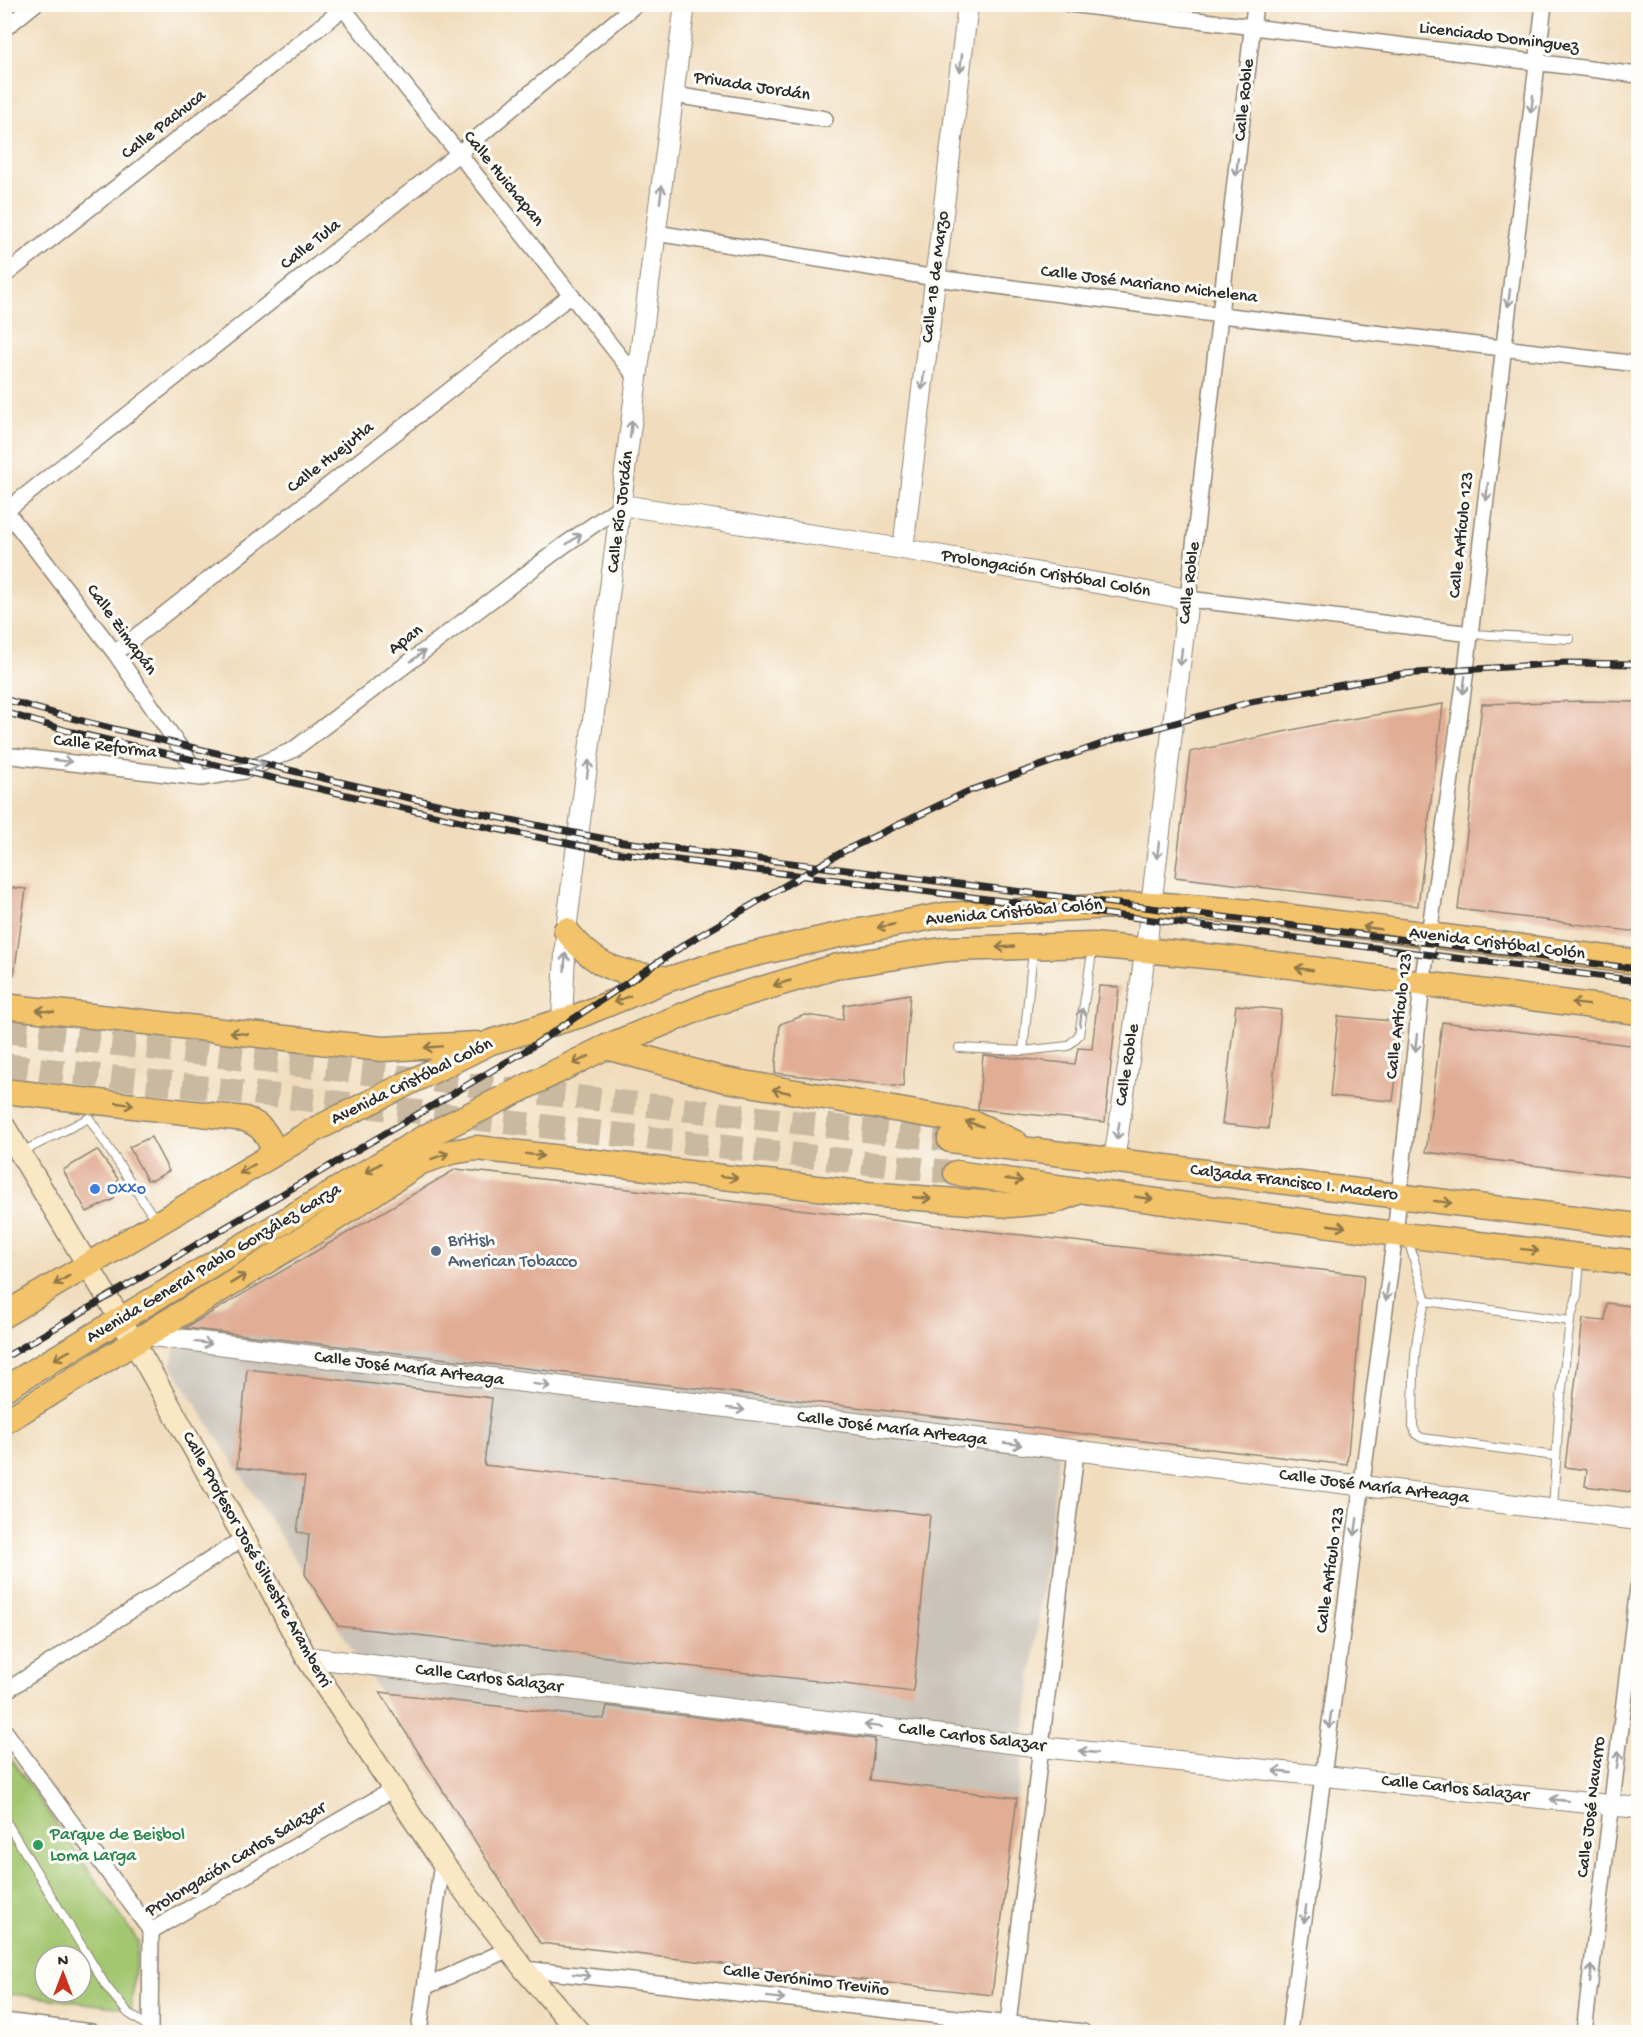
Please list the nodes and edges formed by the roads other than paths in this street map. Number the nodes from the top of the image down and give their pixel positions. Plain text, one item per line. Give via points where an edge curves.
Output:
1 (35, 4) edge
2 (636, 4) edge
3 (685, 4) edge
4 (968, 4) edge
5 (1069, 4) edge
6 (1255, 4) edge
7 (1544, 4) edge
8 (344, 6) edge
9 (1252, 28) junction
10 (4, 29) edge
11 (1538, 63) junction
12 (1638, 75) edge
13 (674, 95) junction
14 (825, 118) dead end
15 (458, 154) junction
16 (656, 233) junction
17 (4, 276) edge
18 (936, 278) junction
19 (571, 295) junction
20 (1221, 315) junction
21 (1503, 348) junction
22 (1638, 364) edge
23 (636, 377) junction
24 (622, 505) junction
25 (6, 509) edge
26 (903, 549) junction
27 (1188, 599) junction
28 (1471, 634) junction
29 (1570, 639) dead end
30 (115, 653) junction
31 (4, 754) edge
32 (201, 778) junction
33 (1152, 904) junction
34 (567, 930) junction
35 (834, 936) junction
36 (1430, 936) junction
37 (1033, 945) junction
38 (1093, 945) junction
39 (1146, 948) junction
40 (1638, 962) edge
41 (838, 966) junction
42 (669, 980) junction
43 (1422, 985) junction
44 (4, 1006) edge
45 (1638, 1012) edge
46 (562, 1021) junction
47 (491, 1042) junction
48 (606, 1047) junction
49 (959, 1048) dead end
50 (1023, 1051) junction
51 (4, 1091) edge
52 (83, 1108) junction
53 (4, 1126) edge
54 (423, 1138) joint
55 (950, 1140) tunnel mouth
56 (1026, 1149) junction
57 (21, 1153) junction
58 (273, 1153) junction
59 (1114, 1160) junction
60 (956, 1173) tunnel mouth
61 (1086, 1190) junction
62 (1399, 1197) junction
63 (157, 1222) junction
64 (1638, 1226) edge
65 (1401, 1235) junction
66 (1580, 1256) junction
67 (1638, 1263) edge
68 (88, 1264) junction
69 (1426, 1300) junction
70 (4, 1315) edge
71 (122, 1320) junction
72 (1570, 1321) junction
73 (140, 1339) junction
74 (4, 1389) edge
75 (4, 1422) edge
76 (1076, 1452) junction
77 (1555, 1456) junction
78 (1361, 1485) junction
79 (1553, 1509) junction
80 (1638, 1520) edge
81 (244, 1538) junction
82 (1638, 1587) edge
83 (306, 1657) junction
84 (1633, 1684) edge
85 (6, 1686) edge
86 (4, 1730) edge
87 (1041, 1747) junction
88 (1323, 1776) junction
89 (394, 1788) junction
90 (1612, 1805) junction
91 (1638, 1808) edge
92 (4, 1818) edge
93 (442, 1862) junction
94 (151, 1930) junction
95 (509, 1950) junction
96 (524, 1969) junction
97 (425, 1987) junction
98 (4, 2021) edge
99 (1007, 2028) edge
100 (150, 2030) edge
101 (92, 2032) edge
102 (419, 2032) edge
103 (579, 2032) edge
104 (1083, 2032) edge
105 (1289, 2032) edge
106 (1584, 2032) edge

1 - 10 street
2 - 15 street, Calle Tula
3 - 13 street, Calle Río Jordán
4 -> 18 street, Calle 18 de Marzo
5 - 9 street, Licenciado Dominguez
6 - 9 street, Calle Roble
7 - 11 street, Calle Artículo 123
8 - 15 street, Calle Huichapan
8 - 17 street, Calle Pachuca
9 - 11 street, Licenciado Dominguez
9 -> 20 street, Calle Roble
11 - 12 street, Licenciado Dominguez
11 -> 21 street, Calle Artículo 123
13 - 14 street, Privada Jordán
16 -> 13 street, Calle Río Jordán
15 - 19 street, Calle Huichapan
15 - 25 street, Calle Tula
16 - 18 street, Calle José Mariano Michelena
16 - 23 street, Calle Río Jordán
18 - 20 street, Calle José Mariano Michelena
18 -> 26 street, Calle 18 de Marzo
19 - 23 street, Calle Huichapan
19 - 30 street, Calle Huejutla
20 - 21 street, Calle José Mariano Michelena
20 - 27 street, Calle Roble
21 - 22 street, Calle José Mariano Michelena
21 -> 28 street, Calle Artículo 123
24 -> 23 street, Calle Río Jordán
24 - 26 street, Prolongación Cristóbal Colón
32 -> 24 street, Apan via 244,771 293,750
34 -> 24 street, Calle Río Jordán
25 - 30 street, Calle Zimapán
26 - 27 street, Prolongación Cristóbal Colón
27 - 28 street, Prolongación Cristóbal Colón
27 -> 33 street, Calle Roble
28 - 29 lane
28 -> 36 street, Calle Artículo 123
30 - 32 street, Calle Zimapán
31 -> 32 street, Calle Reforma
33 -> 35 main road, Avenida Cristóbal Colón via 944,915
36 -> 33 main road, Avenida Cristóbal Colón via 1252,912
33 - 39 street, Calle Roble
34 - 42 main road via 596,961 620,972
46 -> 34 street, Calle Río Jordán
35 - 41 main road
35 - 42 main road, Avenida Cristóbal Colón via 737,958
36 - 40 main road, Avenida Cristóbal Colón
36 - 43 street, Calle Artículo 123
37 - 38 main road, Avenida Cristóbal Colón
37 -> 41 main road, Avenida Cristóbal Colón via 948,950
37 - 50 lane
38 - 39 main road, Avenida Cristóbal Colón
50 -> 38 lane via 1068,1046 1079,1035
43 -> 39 main road, Avenida Cristóbal Colón
39 -> 59 street, Calle Roble
41 -> 48 main road, Avenida Cristóbal Colón via 708,1005
42 -> 46 main road, Avenida Cristóbal Colón
45 -> 43 main road, Avenida Cristóbal Colón
43 -> 62 street, Calle Artículo 123
47 -> 44 main road via 382,1049
46 - 47 main road, Avenida Cristóbal Colón
47 - 58 main road, Avenida Cristóbal Colón
48 -> 54 main road, Avenida Cristóbal Colón
56 -> 48 main road via 974,1123 721,1079
49 - 50 lane
51 - 52 main road
52 - 57 lane
52 -> 58 main road via 244,1119 263,1129
52 - 63 lane
53 - 57 main road, Calle Profesor José Silvestre Aramberri
54 -> 71 main road, Avenida General Pablo González Garza
55 - 56 main road, Calzada Francisco I. Madero
56 - 59 main road, Calzada Francisco I. Madero
57 - 68 main road, Calle Profesor José Silvestre Aramberri
58 -> 63 main road
59 - 62 main road, Calzada Francisco I. Madero
60 -> 61 main road, Calzada Francisco I. Madero
61 -> 65 main road, Calzada Francisco I. Madero
73 -> 61 main road, Avenida General Pablo González Garza via 421,1162 451,1152 477,1148 868,1194 972,1202 1054,1201
62 -> 64 main road, Calzada Francisco I. Madero
62 - 65 street, Calle Artículo 123
63 - 68 main road
65 -> 66 main road, Calzada Francisco I. Madero
65 - 69 lane
65 -> 78 street, Calle Artículo 123
66 - 67 main road, Calzada Francisco I. Madero
66 - 72 lane via 1577,1296
68 -> 70 main road
68 - 71 main road, Calle Profesor José Silvestre Aramberri
69 - 72 lane
69 - 77 lane via 1417,1348 1413,1426 1416,1434 1422,1438
71 - 73 main road, Calle Profesor José Silvestre Aramberri
71 -> 74 main road, Avenida General Pablo González Garza
72 - 77 lane
73 - 75 main road, Avenida General Pablo González Garza
73 -> 76 street, Calle José María Arteaga
73 - 81 main road, Calle Profesor José Silvestre Aramberri
76 - 78 street, Calle José María Arteaga
76 - 87 street
77 - 79 lane
78 - 79 street, Calle José María Arteaga
78 -> 88 street, Calle Artículo 123
79 - 80 street, Calle José María Arteaga
81 - 83 main road, Calle Profesor José Silvestre Aramberri
81 - 85 street
82 - 84 street, Calle José Navarro
87 -> 83 street, Calle Carlos Salazar
83 - 89 main road, Calle Profesor José Silvestre Aramberri
90 -> 84 street, Calle José Navarro
86 - 94 street
88 -> 87 street, Calle Carlos Salazar
87 - 99 street
90 -> 88 street, Calle Carlos Salazar
88 -> 105 street, Calle Artículo 123
89 - 93 main road, Calle Profesor José Silvestre Aramberri
89 - 94 street, Prolongación Carlos Salazar
90 - 91 street, Calle Carlos Salazar
106 -> 90 street, Calle José Navarro
92 - 100 lane via 106,1986
93 - 95 main road, Calle Profesor José Silvestre Aramberri
93 - 97 street
94 - 100 street, Prolongación Carlos Salazar
95 - 96 main road, Calle Profesor José Silvestre Aramberri
95 - 97 street
96 -> 99 street, Calle Jerónimo Treviño
96 - 103 main road, Calle Profesor José Silvestre Aramberri
97 - 102 street
98 - 101 street
99 - 104 street, Calle Jerónimo Treviño

